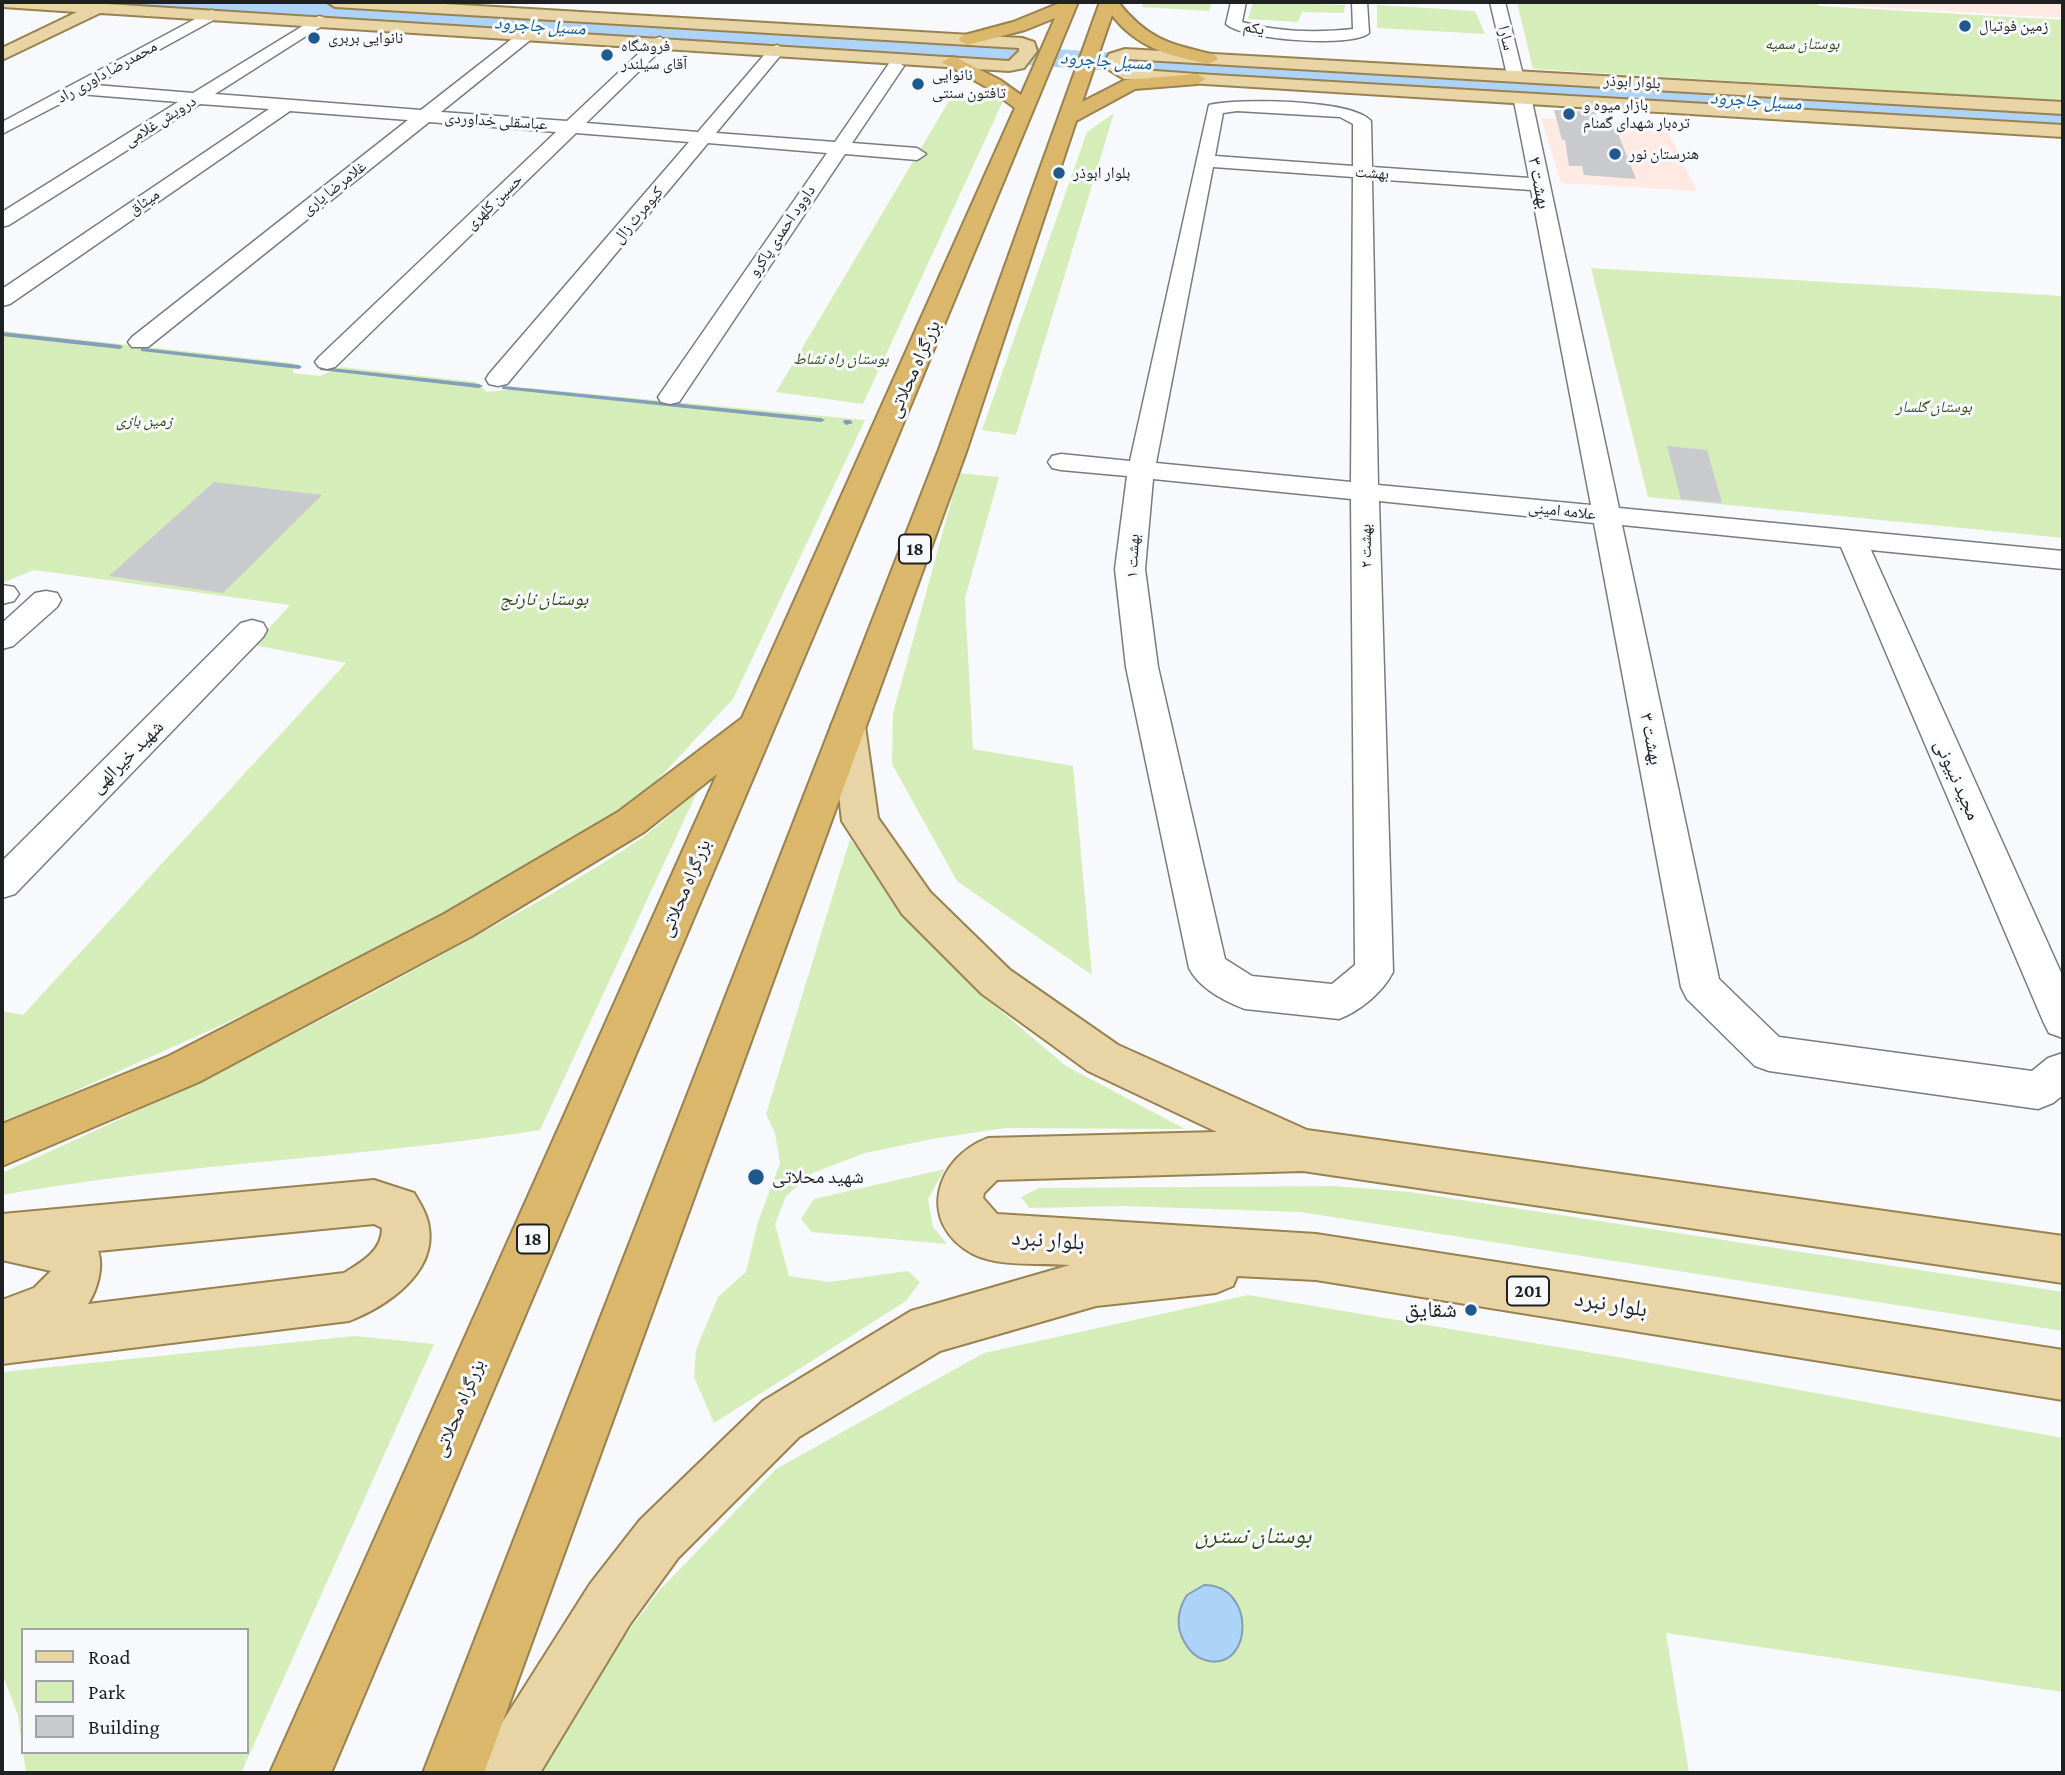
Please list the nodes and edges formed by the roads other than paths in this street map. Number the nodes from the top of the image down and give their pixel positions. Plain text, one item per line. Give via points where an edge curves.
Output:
1 (3, 2) edge
2 (335, 2) edge
3 (1109, 2) edge
4 (1238, 2) edge
5 (1360, 2) edge
6 (1497, 2) edge
7 (1069, 5) edge
8 (70, 6) junction
9 (99, 8) junction
10 (212, 15) junction
11 (319, 21) junction
12 (1296, 33) junction
13 (528, 34) junction
14 (2, 38) edge
15 (967, 40) junction
16 (660, 42) junction
17 (777, 50) junction
18 (2, 55) edge
19 (1029, 56) junction
20 (1209, 59) junction
21 (951, 62) junction
22 (1293, 63) junction
23 (896, 66) dead end
24 (1197, 79) junction
25 (1519, 88) junction
26 (75, 89) junction
27 (197, 98) junction
28 (287, 105) junction
29 (1023, 105) junction
30 (2063, 108) edge
31 (425, 116) junction
32 (1069, 117) junction
33 (1362, 121) joint
34 (572, 127) junction
35 (2, 129) edge
36 (2063, 131) edge
37 (703, 137) junction
38 (839, 148) junction
39 (917, 154) dead end
40 (1204, 161) junction
41 (1363, 172) junction
42 (1539, 184) junction
43 (2, 221) edge
44 (1009, 290) junction
45 (963, 298) junction
46 (2, 299) edge
47 (140, 342) dead end
48 (327, 362) dead end
49 (951, 362) junction
50 (498, 379) dead end
51 (670, 397) dead end
52 (1061, 462) dead end
53 (1141, 470) junction
54 (1365, 492) junction
55 (1606, 516) junction
56 (1852, 540) junction
57 (2063, 560) edge
58 (46, 600) dead end
59 (252, 630) dead end
60 (2, 639) edge
61 (755, 726) junction
62 (848, 726) junction
63 (2, 884) edge
64 (1374, 972) joint
65 (2063, 1021) edge
66 (2063, 1071) edge
67 (2, 1146) edge
68 (1303, 1150) junction
69 (2, 1237) edge
70 (1316, 1257) junction
71 (2063, 1260) edge
72 (2, 1325) edge
73 (2, 1339) edge
74 (2063, 1375) edge
75 (300, 1773) edge
76 (453, 1773) edge
77 (506, 1773) edge

1 - 8 main road
2 - 15 main road
3 - 20 highway via 1143,39
3 - 32 highway, بزرگراه محلاتی / 18
4 - 12 street, یکم via 1234,24 1250,30
5 - 12 street via 1361,33
6 - 25 street, سارا
7 - 15 highway via 1019,26
7 - 19 highway, بزرگراه محلاتی / 18
8 - 9 main road
8 - 14 main road
9 - 10 main road
9 - 18 main road
10 - 11 main road
10 - 26 street, محمدرضا داوری راد
11 - 13 main road
11 - 27 street, درویش غلامی
12 - 22 street
13 - 16 main road
13 - 31 street, غلامرضا یاری
15 - 19 main road
16 - 17 main road
16 - 34 street, حسین کلهری
17 - 21 main road
17 - 37 street, کیومرث زال
19 - 21 main road
19 - 29 highway, بزرگراه محلاتی / 18
20 - 22 main road, بلوار ابوذر
20 - 24 main road, بلوار ابوذر via 1125,54 1112,66 1118,72
21 - 29 highway
22 - 25 main road, بلوار ابوذر
23 - 38 street, داوود احمدی پاکرو
24 - 25 main road, بلوار ابوذر
24 - 32 highway via 1131,84
25 - 30 main road, بلوار ابوذر
25 - 36 main road, بلوار ابوذر
25 - 42 street, بهشت ۳
26 - 27 street, عباسقلی خداوردی
26 - 35 street, محمدرضا داوری راد
27 - 28 street, عباسقلی خداوردی
27 - 43 street, درویش غلامی
28 - 31 street, عباسقلی خداوردی
28 - 46 street, میثاق
29 - 45 highway, بزرگراه محلاتی / 18
31 - 34 street, عباسقلی خداوردی
31 - 47 street, غلامرضا یاری
32 - 44 highway, بزرگراه محلاتی / 18
33 - 40 street, بهشت ۱ via 1343,112 1237,106 1215,109
33 - 41 street, بهشت ۲
34 - 37 street, عباسقلی خداوردی
34 - 48 street, حسین کلهری
37 - 38 street, عباسقلی خداوردی
37 - 50 street, کیومرث زال
38 - 39 street, عباسقلی خداوردی
38 - 51 street, داوود احمدی پاکرو
40 - 41 street, بهشت
40 - 53 street, بهشت ۱
41 - 42 street, بهشت
41 - 54 street, بهشت ۲
42 - 55 street, بهشت ۳
44 - 45 highway via 989,303
44 - 49 highway, بزرگراه محلاتی / 18
45 - 49 highway, بزرگراه محلاتی / 18
49 - 61 highway, بزرگراه محلاتی / 18
49 - 62 highway, بزرگراه محلاتی / 18
52 - 53 street, علامه امینی
53 - 54 street, علامه امینی
53 - 64 street, بهشت ۱ via 1129,569 1142,667 1208,968 1245,992 1339,1002
54 - 55 street, علامه امینی
54 - 64 street, بهشت ۲
55 - 56 street, علامه امینی
55 - 66 street, بهشت ۳ via 1701,987 1769,1053 2038,1090
56 - 57 street, علامه امینی
56 - 65 street, مجید نبیونی
58 - 60 street
59 - 63 street, شهید خیرالهی
61 - 67 highway via 631,822 458,925 184,1069
61 - 75 highway, بزرگراه محلاتی / 18
62 - 68 main road via 860,821 916,904 996,982 1103,1058
62 - 76 highway, بزرگراه محلاتی / 18
68 - 70 main road, بلوار نبرد / 201 via 988,1159 970,1172 962,1190 961,1211 989,1237
68 - 71 main road
69 - 72 main road via 62,1250 77,1259 73,1284 50,1307
69 - 73 main road via 374,1202 397,1209 406,1229 400,1256 378,1281 349,1297
70 - 74 main road, بلوار نبرد / 201
70 - 77 main road via 1096,1282 929,1329 781,1419 659,1539 610,1604

